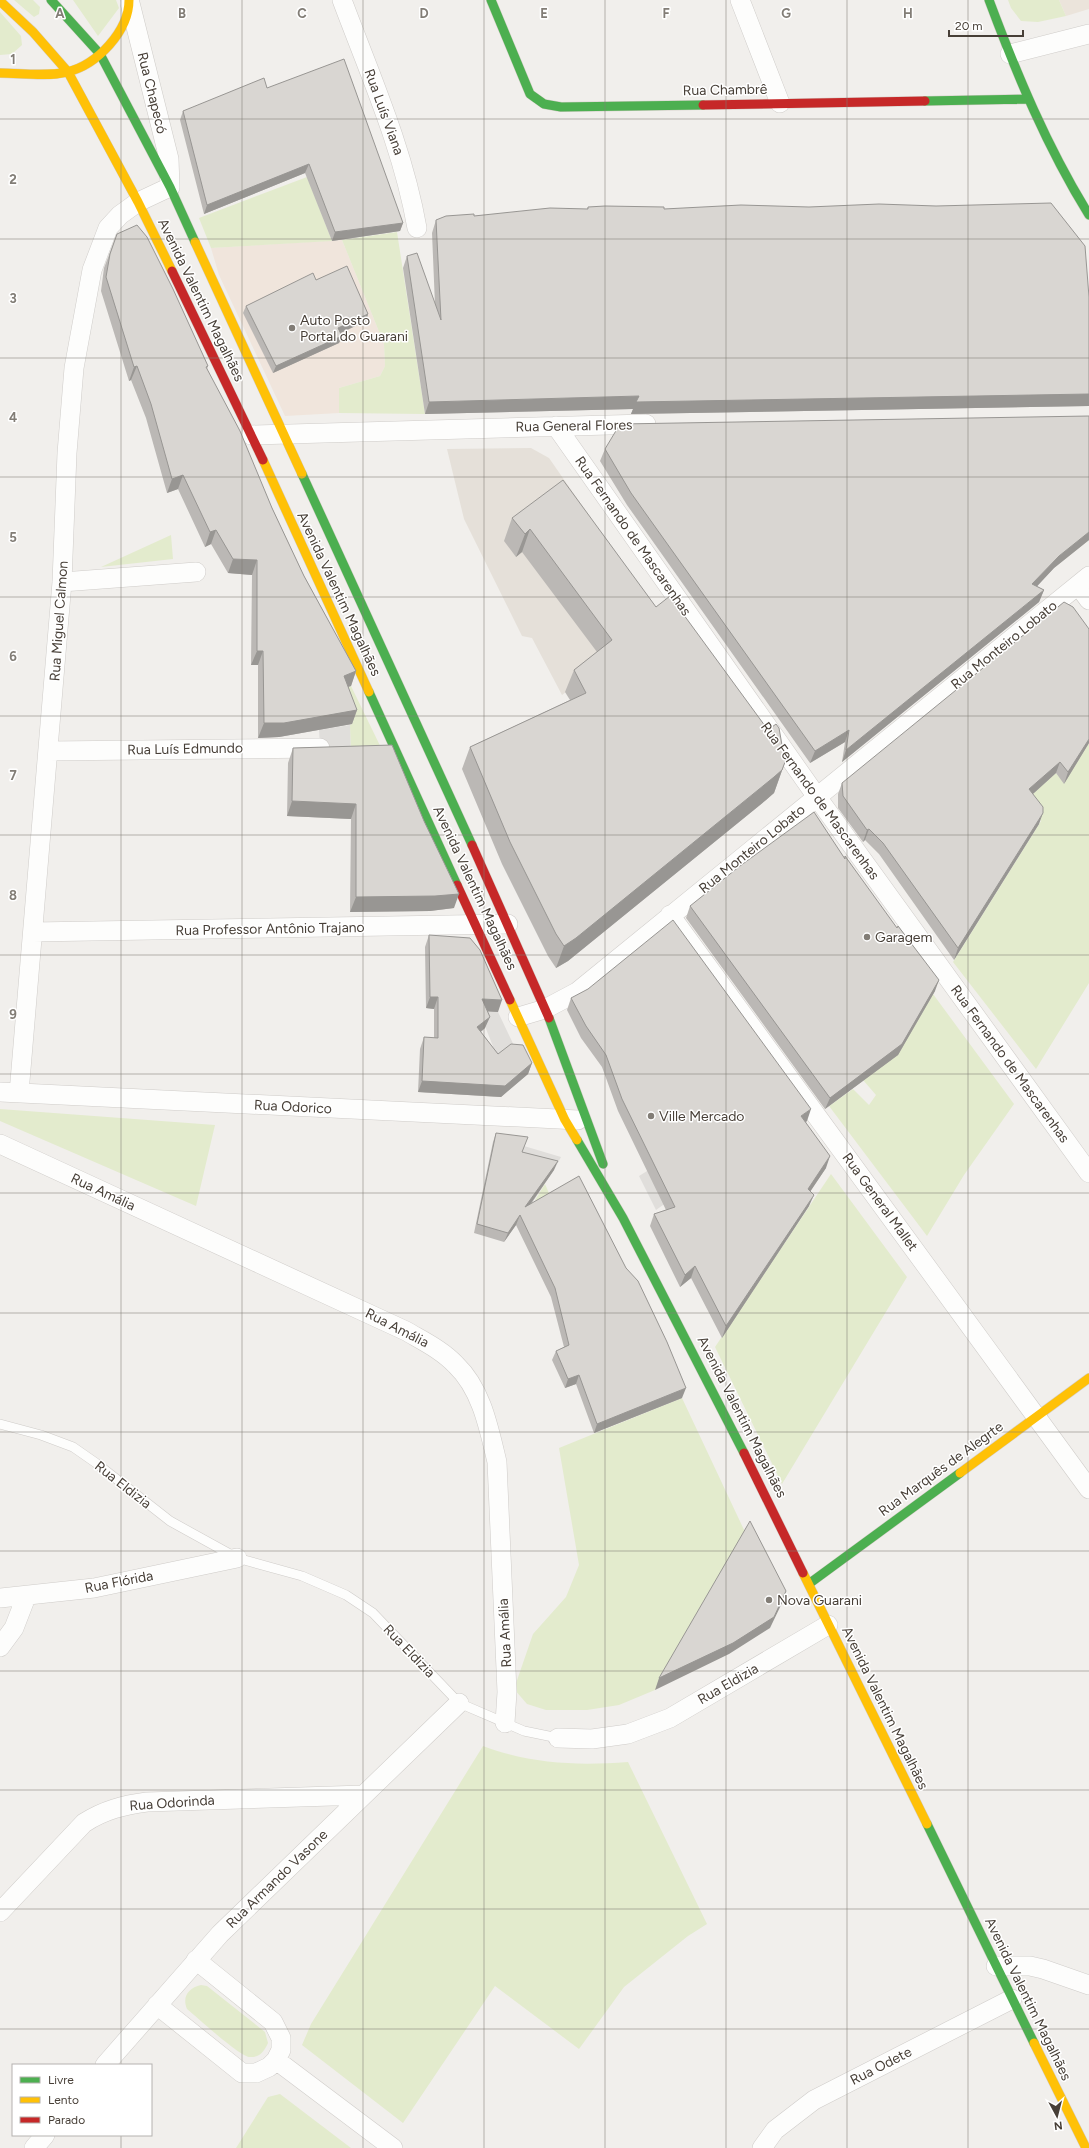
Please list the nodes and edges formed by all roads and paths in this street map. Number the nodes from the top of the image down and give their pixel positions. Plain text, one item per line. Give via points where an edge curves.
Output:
1 (51, 0) edge
2 (342, 0) edge
3 (491, 0) edge
4 (740, 0) edge
5 (989, 0) edge
6 (0, 1) edge
7 (129, 1) edge
8 (1089, 34) edge
9 (100, 54) junction
10 (1010, 54) junction
11 (68, 72) junction
12 (0, 73) edge
13 (1027, 99) junction
14 (780, 103) junction
15 (170, 187) junction
16 (138, 202) junction
17 (1089, 215) edge
18 (418, 228) dead end
19 (667, 424) edge
20 (556, 426) junction
21 (283, 433) junction
22 (251, 435) junction
23 (196, 572) dead end
24 (1084, 580) edge
25 (62, 582) junction
26 (1089, 600) edge
27 (320, 748) edge
28 (49, 751) junction
29 (816, 797) junction
30 (670, 915) junction
31 (508, 924) junction
32 (477, 926) junction
33 (33, 932) junction
34 (545, 1009) junction
35 (518, 1017) junction
36 (0, 1092) edge
37 (19, 1093) junction
38 (565, 1120) junction
39 (586, 1120) junction
40 (0, 1144) edge
41 (1089, 1173) edge
42 (623, 1218) junction
43 (1089, 1378) edge
44 (1036, 1417) junction
45 (0, 1424) edge
46 (1089, 1489) edge
47 (237, 1558) junction
48 (810, 1583) junction
49 (26, 1597) junction
50 (0, 1598) edge
51 (828, 1626) junction
52 (0, 1647) edge
53 (459, 1703) junction
54 (505, 1723) junction
55 (558, 1738) joint
56 (363, 1794) junction
57 (0, 1912) edge
58 (196, 1960) junction
59 (996, 1966) junction
60 (1089, 1985) edge
61 (1012, 1999) junction
62 (157, 2005) junction
63 (276, 2060) junction
64 (106, 2064) edge
65 (44, 2136) edge
66 (34, 2148) edge
67 (393, 2148) edge
68 (762, 2148) edge
69 (1086, 2148) edge

1 - 9 main road, Avenida Valentim Magalhães
2 - 18 street, Rua Luís Viana via 396,141 410,188
3 - 14 main road, Rua Chambrê via 530,94 538,102 548,106
4 - 14 street
5 - 10 main road
6 - 11 main road, Avenida Valentim Magalhães via 33,32
7 - 9 main road via 126,20
7 - 15 street, Rua Chapecó via 169,159
8 - 10 street
9 - 11 main road
9 - 15 main road, Avenida Valentim Magalhães
10 - 13 main road
11 - 12 main road
11 - 16 main road, Avenida Valentim Magalhães
13 - 14 main road, Rua Chambrê
13 - 17 main road via 1051,152
15 - 16 street, Rua Miguel Calmon
15 - 21 main road, Avenida Valentim Magalhães
16 - 22 main road, Avenida Valentim Magalhães
16 - 25 street, Rua Miguel Calmon via 108,228 92,270 74,368 67,453
19 - 20 street, Rua General Flores
20 - 21 street, Rua General Flores
20 - 29 street, Rua Fernando de Mascarenhas
21 - 22 street, Rua General Flores
21 - 31 main road, Avenida Valentim Magalhães
22 - 32 main road, Avenida Valentim Magalhães
23 - 25 street
24 - 26 street
24 - 29 street, Rua Monteiro Lobato
25 - 28 street, Rua Miguel Calmon
27 - 28 street, Rua Luís Edmundo
28 - 33 street, Rua Miguel Calmon
29 - 30 street, Rua Monteiro Lobato
29 - 41 street, Rua Fernando de Mascarenhas
30 - 34 street, Rua Monteiro Lobato via 577,992
30 - 44 street, Rua General Mallet
31 - 32 street, Rua Professor Antônio Trajano
31 - 34 main road, Avenida Valentim Magalhães
32 - 33 street, Rua Professor Antônio Trajano
32 - 35 main road, Avenida Valentim Magalhães
33 - 37 street, Rua Miguel Calmon
34 - 35 street, Rua Monteiro Lobato
34 - 39 main road, Avenida Valentim Magalhães
35 - 38 main road, Avenida Valentim Magalhães
36 - 37 street, Rua Odorico
37 - 38 street, Rua Odorico
38 - 39 street, Rua Odorico
38 - 42 main road, Avenida Valentim Magalhães
39 - 42 main road, Avenida Valentim Magalhães
40 - 54 street, Rua Amália via 406,1331 433,1346 457,1365 475,1390 489,1427 497,1462 508,1692
42 - 48 main road, Avenida Valentim Magalhães via 718,1399
43 - 44 main road, Rua Marquês de Alegrte
44 - 46 street, Rua General Mallet
44 - 48 main road, Rua Marquês de Alegrte
45 - 47 lane, Rua Eldizia via 73,1447 170,1521
47 - 49 street, Rua Flórida via 94,1588
47 - 53 lane, Rua Eldizia via 302,1576 351,1599 373,1613
48 - 51 main road, Avenida Valentim Magalhães
49 - 50 street, Rua Flórida
49 - 52 street via 14,1628
51 - 55 street, Rua Eldizia via 670,1718 628,1734 592,1739
51 - 59 main road, Avenida Valentim Magalhães
53 - 54 lane, Rua Eldizia
53 - 56 street, Rua Armando Vasone
54 - 55 lane, Rua Eldizia via 524,1731
56 - 57 street, Rua Odorinda via 147,1802 108,1810 84,1823
56 - 58 street, Rua Armando Vasone
58 - 62 street, Rua Armando Vasone
58 - 63 street via 272,2022 281,2038
59 - 60 street via 1030,1966
59 - 61 main road, Avenida Valentim Magalhães
61 - 68 street, Rua Odete via 814,2100 775,2130
61 - 69 main road, Avenida Valentim Magalhães
62 - 63 street via 242,2073 256,2073 269,2067
62 - 64 street, Rua Armando Vasone
63 - 67 street
65 - 66 street

